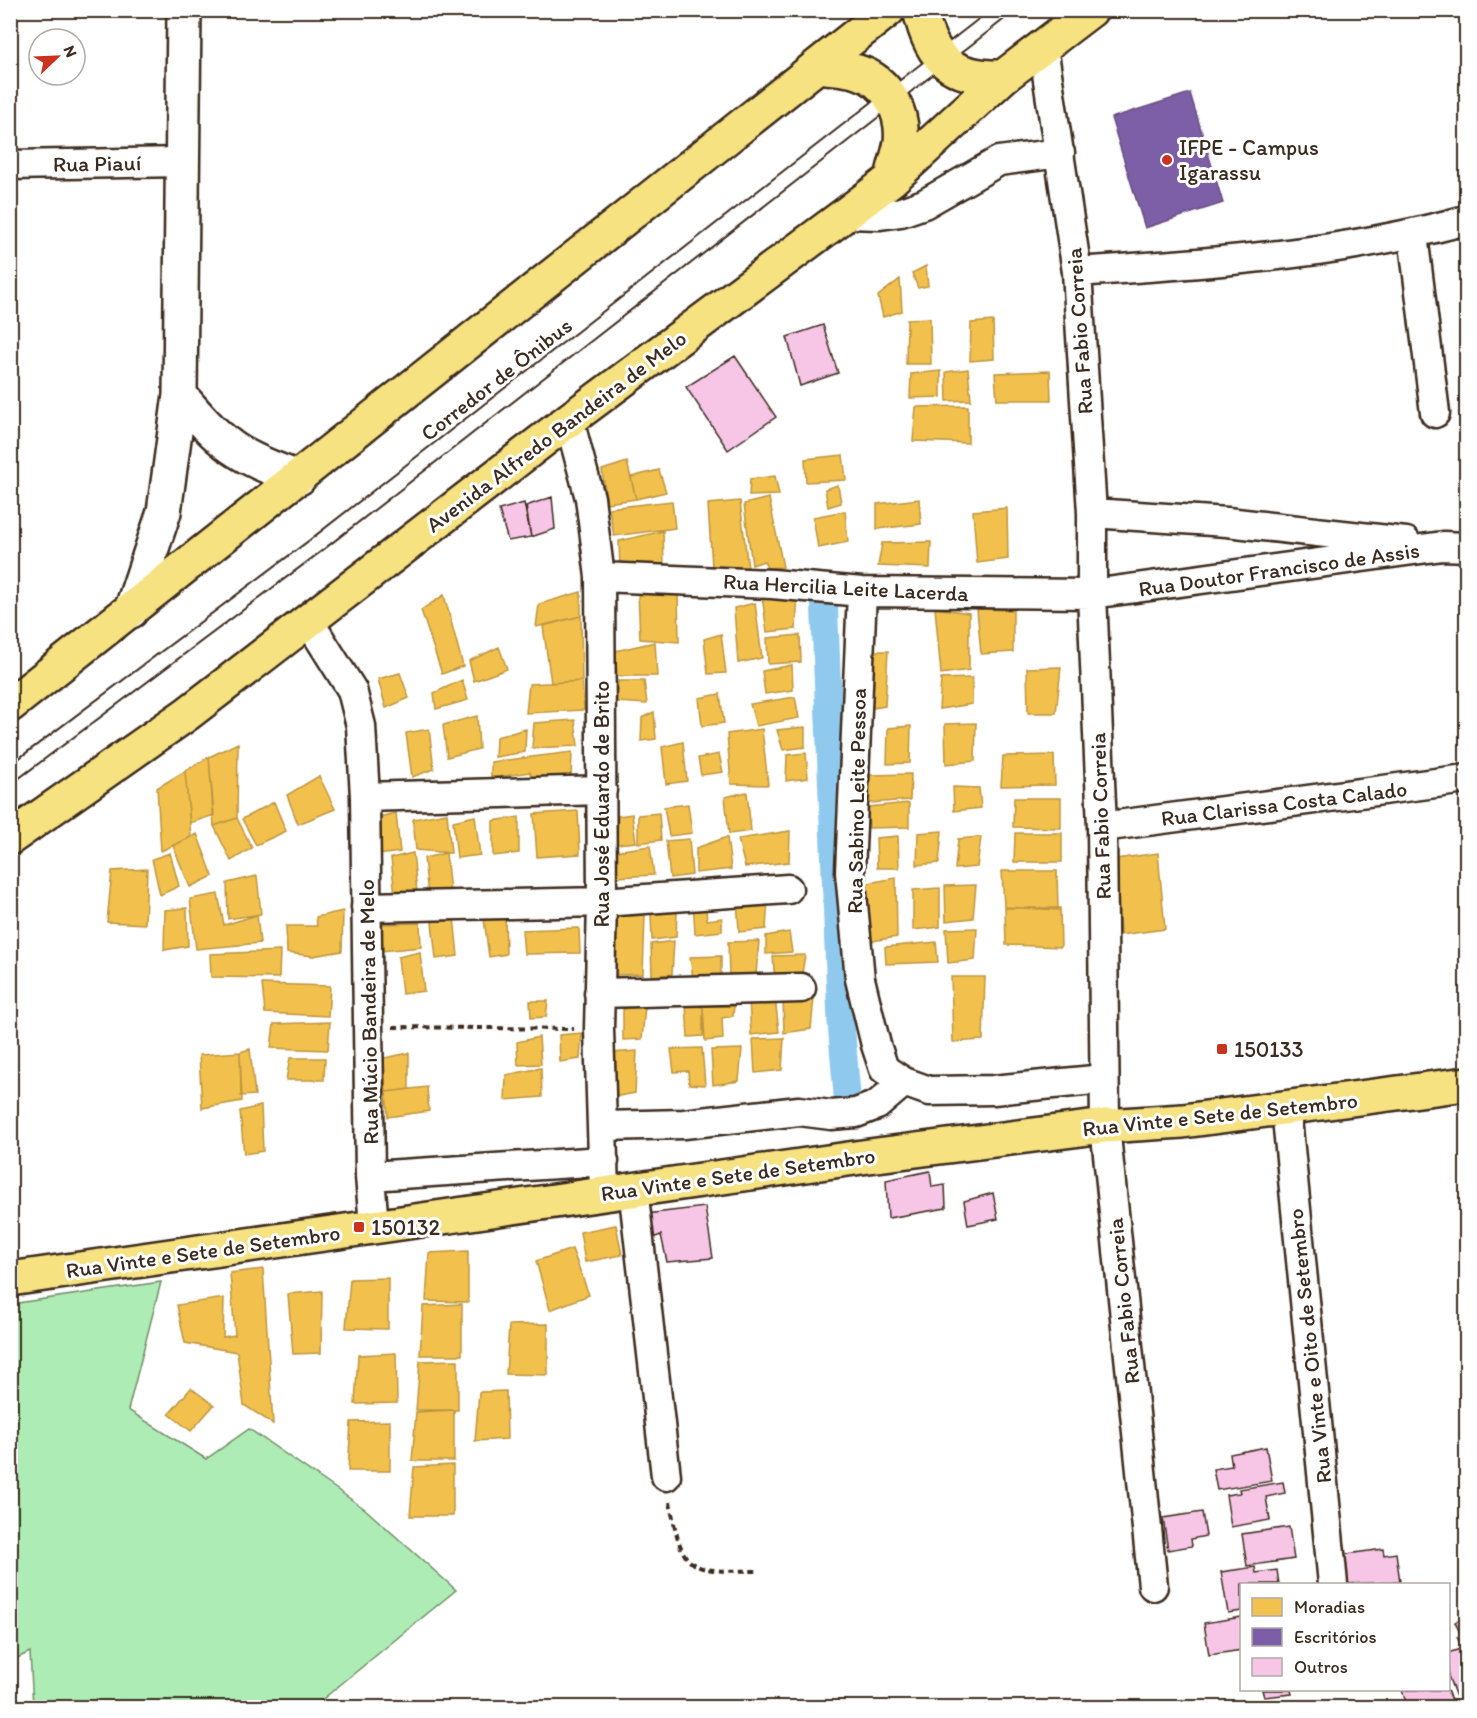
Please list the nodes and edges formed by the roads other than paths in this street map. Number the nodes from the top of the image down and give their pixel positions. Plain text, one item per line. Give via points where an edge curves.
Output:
1 (184, 10) edge
2 (888, 10) edge
3 (920, 10) edge
4 (1004, 10) edge
5 (1091, 10) edge
6 (1043, 47) junction
7 (940, 58) junction
8 (817, 66) junction
9 (1004, 77) junction
10 (891, 96) junction
11 (1060, 153) junction
12 (184, 162) junction
13 (10, 165) edge
14 (891, 179) junction
15 (846, 214) junction
16 (1467, 220) edge
17 (1413, 235) junction
18 (1077, 272) junction
19 (180, 395) junction
20 (1435, 413) dead end
21 (569, 420) junction
22 (299, 478) junction
23 (1092, 513) junction
24 (1455, 547) edge
25 (600, 577) junction
26 (862, 592) junction
27 (1092, 594) junction
28 (131, 611) junction
29 (308, 620) junction
30 (10, 705) edge
31 (10, 775) edge
32 (1467, 779) edge
33 (602, 790) junction
34 (365, 797) junction
35 (1102, 827) junction
36 (10, 838) edge
37 (788, 889) dead end
38 (602, 902) junction
39 (366, 907) junction
40 (801, 988) dead end
41 (599, 993) junction
42 (1104, 1079) junction
43 (904, 1082) junction
44 (1466, 1084) edge
45 (1467, 1091) edge
46 (1286, 1108) junction
47 (604, 1126) junction
48 (1105, 1126) junction
49 (370, 1176) junction
50 (614, 1181) junction
51 (374, 1226) junction
52 (10, 1279) edge
53 (666, 1476) road end
54 (1333, 1583) edge
55 (1153, 1586) dead end

1 - 12 street
2 - 8 main road
3 - 7 main road via 924,30
4 - 7 lane, Corredor de Ônibus
5 - 6 main road, Avenida Alfredo Bandeira de Melo
6 - 9 main road, Avenida Alfredo Bandeira de Melo
6 - 11 street, Rua Fabio Correia
7 - 9 main road via 976,78
7 - 10 lane, Corredor de Ônibus
8 - 10 main road via 858,72 877,81
8 - 22 main road
9 - 14 main road, Avenida Alfredo Bandeira de Melo
10 - 14 main road via 901,141
10 - 31 lane, Corredor de Ônibus via 306,553
11 - 15 street via 999,161 924,204 902,212
11 - 18 street, Rua Fabio Correia
12 - 13 street, Rua Piauí
12 - 19 street
14 - 15 main road, Avenida Alfredo Bandeira de Melo
15 - 21 main road, Avenida Alfredo Bandeira de Melo
16 - 17 street
17 - 18 street via 1267,258
17 - 20 street
18 - 23 street, Rua Fabio Correia
19 - 22 street via 236,452
19 - 28 street via 164,512
21 - 25 street, Rua José Eduardo de Brito via 590,498
21 - 29 main road, Avenida Alfredo Bandeira de Melo
22 - 28 main road
23 - 24 street via 1227,522
23 - 27 street, Rua Fabio Correia
24 - 27 street, Rua Doutor Francisco de Assis
25 - 26 street, Rua Hercilia Leite Lacerda
25 - 33 street, Rua José Eduardo de Brito
26 - 27 street, Rua Hercilia Leite Lacerda
26 - 43 street, Rua Sabino Leite Pessoa via 850,872 855,935 860,979 884,1069
27 - 35 street, Rua Fabio Correia
28 - 30 main road
29 - 34 street, Rua Múcio Bandeira de Melo via 352,690 361,726
29 - 36 main road, Avenida Alfredo Bandeira de Melo via 187,714
32 - 35 street, Rua Clarissa Costa Calado
33 - 34 street
33 - 38 street, Rua José Eduardo de Brito
34 - 39 street, Rua Múcio Bandeira de Melo
35 - 42 street, Rua Fabio Correia
37 - 38 street
38 - 39 street
38 - 41 street, Rua José Eduardo de Brito
39 - 49 street, Rua Múcio Bandeira de Melo
40 - 41 street
41 - 47 street, Rua José Eduardo de Brito
42 - 43 street, Rua Sabino Leite Pessoa via 993,1090 929,1090
42 - 48 street, Rua Fabio Correia
43 - 47 street via 877,1105 856,1113 799,1111 684,1124
44 - 45 street
44 - 46 main road, Rua Vinte e Sete de Setembro
46 - 48 main road, Rua Vinte e Sete de Setembro
46 - 54 street, Rua Vinte e Oito de Setembro
47 - 50 street, Rua José Eduardo de Brito
48 - 50 main road, Rua Vinte e Sete de Setembro via 837,1160
48 - 55 street, Rua Fabio Correia
49 - 50 street
49 - 51 street, Rua Múcio Bandeira de Melo
50 - 51 main road, Rua Vinte e Sete de Setembro
50 - 53 street, Rua José Eduardo de Brito
51 - 52 main road, Rua Vinte e Sete de Setembro

